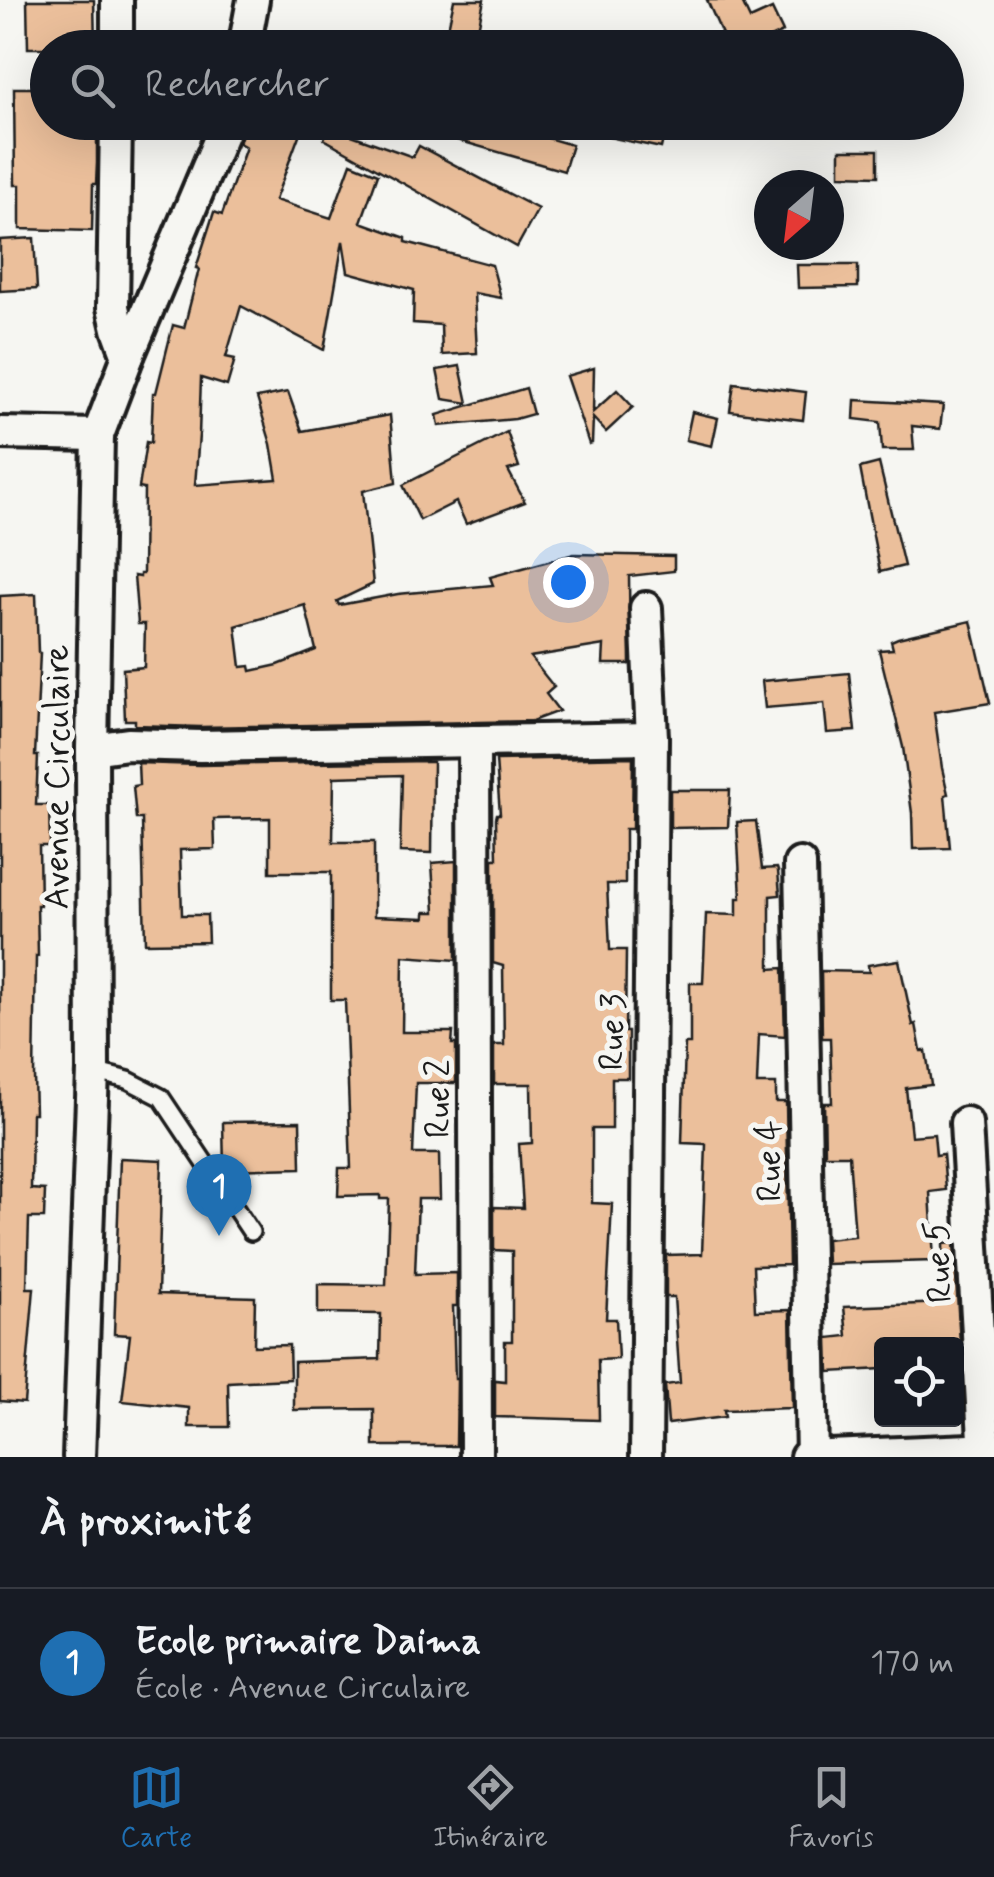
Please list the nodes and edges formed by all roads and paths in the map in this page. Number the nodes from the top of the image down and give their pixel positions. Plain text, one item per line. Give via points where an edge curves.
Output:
1 (117, 0) edge
2 (253, 0) edge
3 (116, 30) edge
4 (247, 30) edge
5 (116, 140) edge
6 (219, 140) edge
7 (128, 356) junction
8 (0, 432) edge
9 (98, 435) junction
10 (646, 608) dead end
11 (652, 738) junction
12 (474, 741) junction
13 (92, 749) junction
14 (800, 864) dead end
15 (92, 1071) junction
16 (966, 1123) dead end
17 (251, 1232) dead end
18 (988, 1452) edge
19 (78, 1457) edge
20 (476, 1457) edge
21 (646, 1457) edge
22 (810, 1457) edge

1 - 3 street
2 - 4 street
5 - 7 street via 113,307
6 - 7 street, Avenue Circulaire
7 - 9 street, Avenue Circulaire
8 - 9 street
9 - 13 street, Avenue Circulaire
10 - 11 street, Rue 3
11 - 12 street
11 - 21 street, Rue 3
12 - 13 street
12 - 20 street, Rue 2
13 - 15 street, Avenue Circulaire
14 - 22 street, Rue 4
15 - 17 lane via 161,1097
15 - 19 street, Avenue Circulaire
16 - 18 street, Rue 5
18 - 22 street

